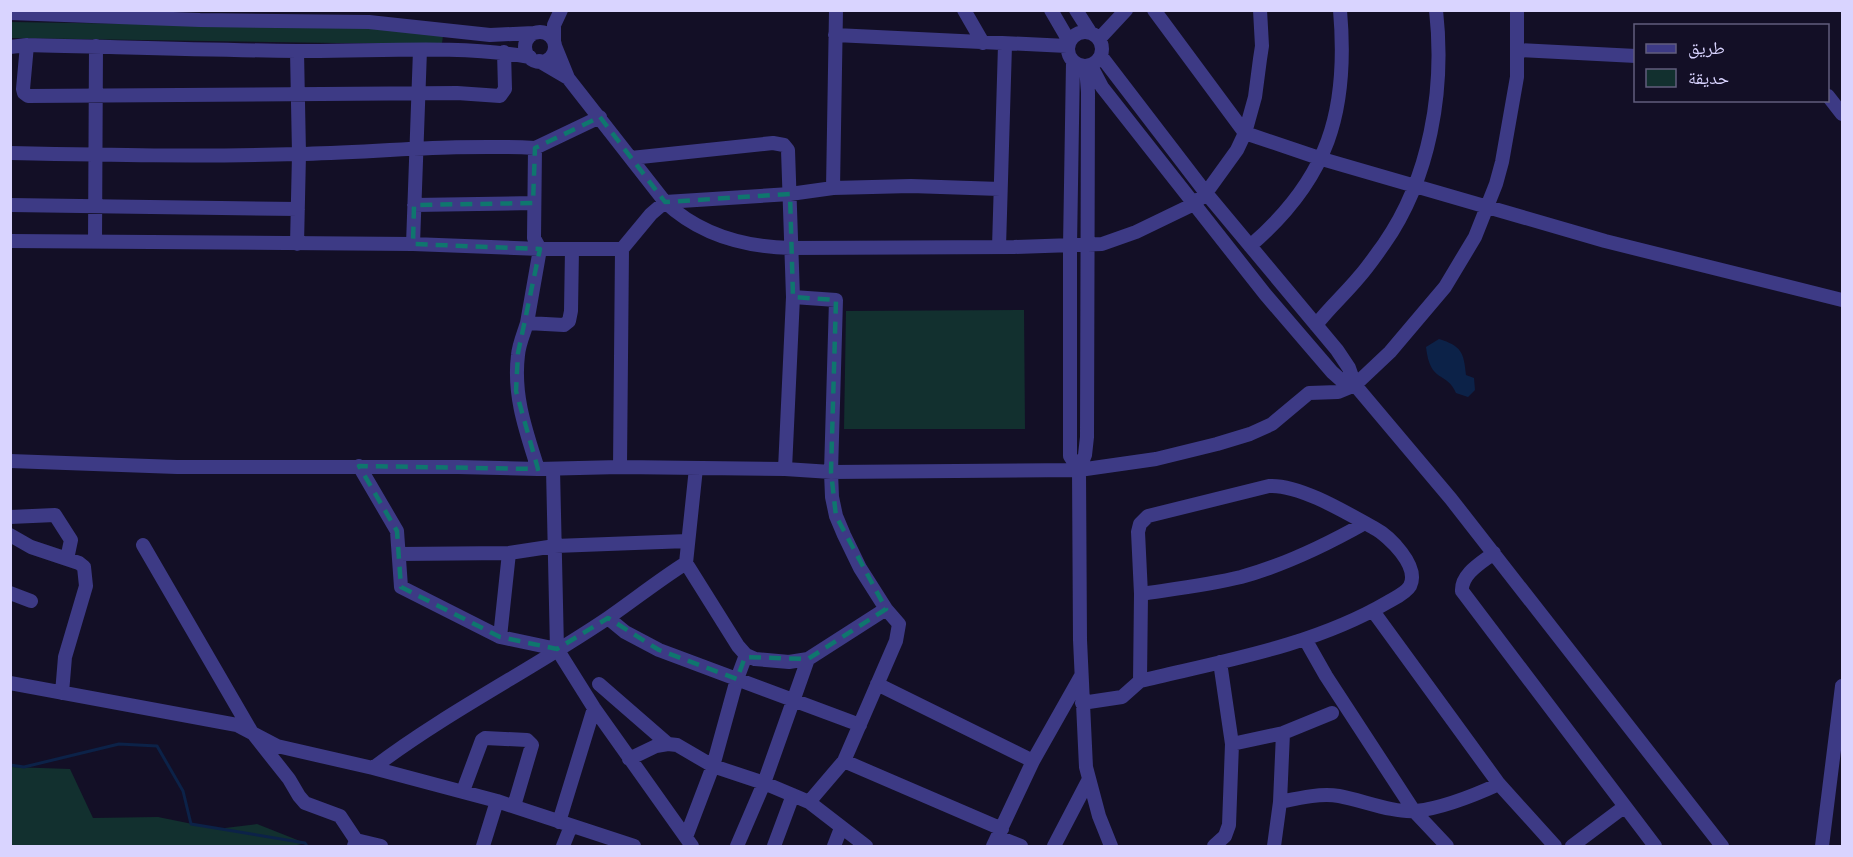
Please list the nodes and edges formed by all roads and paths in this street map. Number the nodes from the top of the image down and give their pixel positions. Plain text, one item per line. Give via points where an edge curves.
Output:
1 (559, 10) edge
2 (837, 10) edge
3 (964, 10) edge
4 (1051, 10) edge
5 (1076, 10) edge
6 (1126, 10) edge
7 (1154, 10) edge
8 (1260, 10) edge
9 (1340, 10) edge
10 (1436, 10) edge
11 (1517, 10) edge
12 (10, 13) edge
13 (26, 13) edge
14 (122, 14) edge
15 (200, 15) edge
16 (254, 16) edge
17 (536, 33) junction
18 (835, 34) junction
19 (1094, 36) junction
20 (983, 43) junction
21 (554, 44) junction
22 (1068, 44) junction
23 (27, 45) junction
24 (1005, 45) junction
25 (96, 46) junction
26 (10, 47) edge
27 (420, 50) junction
28 (1518, 50) junction
29 (297, 51) junction
30 (504, 52) junction
31 (1634, 56) edge
32 (534, 59) junction
33 (1088, 63) junction
34 (568, 78) junction
35 (1102, 87) junction
36 (1088, 92) junction
37 (420, 93) junction
38 (296, 95) junction
39 (96, 97) junction
40 (1829, 98) edge
41 (1842, 114) edge
42 (600, 117) junction
43 (1245, 133) junction
44 (417, 148) junction
45 (535, 148) junction
46 (10, 153) edge
47 (95, 154) junction
48 (299, 154) junction
49 (631, 158) junction
50 (1322, 159) junction
51 (1415, 185) junction
52 (833, 188) junction
53 (1000, 189) junction
54 (1206, 193) junction
55 (790, 194) junction
56 (665, 202) junction
57 (533, 203) junction
58 (1194, 204) junction
59 (10, 205) edge
60 (96, 205) junction
61 (414, 205) junction
62 (1487, 207) junction
63 (298, 209) junction
64 (10, 241) edge
65 (95, 242) junction
66 (297, 244) junction
67 (413, 244) junction
68 (1088, 245) junction
69 (1070, 246) junction
70 (1250, 246) junction
71 (999, 247) junction
72 (791, 248) junction
73 (540, 249) junction
74 (572, 249) junction
75 (622, 249) junction
76 (793, 297) junction
77 (1842, 300) edge
78 (527, 323) junction
79 (1316, 325) junction
80 (1355, 385) junction
81 (10, 461) edge
82 (359, 466) junction
83 (620, 467) junction
84 (696, 468) junction
85 (538, 469) junction
86 (553, 469) junction
87 (785, 469) junction
88 (1079, 470) junction
89 (831, 472) junction
90 (10, 517) edge
91 (1365, 523) junction
92 (10, 535) edge
93 (688, 541) junction
94 (143, 545) dead end
95 (555, 546) junction
96 (509, 553) junction
97 (1494, 553) junction
98 (399, 554) junction
99 (67, 559) junction
100 (686, 563) junction
101 (10, 593) edge
102 (1141, 594) junction
103 (31, 601) dead end
104 (886, 609) junction
105 (1373, 611) junction
106 (608, 618) junction
107 (500, 637) junction
108 (1305, 639) junction
109 (557, 649) junction
110 (746, 654) junction
111 (808, 659) junction
112 (1220, 662) junction
113 (1081, 676) junction
114 (737, 679) junction
115 (1140, 681) junction
116 (10, 683) edge
117 (599, 684) dead end
118 (877, 684) junction
119 (1842, 686) edge
120 (62, 693) junction
121 (795, 700) junction
122 (1082, 703) junction
123 (594, 708) junction
124 (1332, 713) dead end
125 (860, 725) junction
126 (251, 731) junction
127 (1283, 733) junction
128 (668, 744) junction
129 (1232, 744) junction
130 (629, 759) junction
131 (844, 761) junction
132 (1033, 761) junction
133 (713, 766) junction
134 (373, 768) junction
135 (1089, 779) junction
136 (764, 783) junction
137 (1499, 784) junction
138 (463, 791) junction
139 (793, 795) junction
140 (497, 801) junction
141 (809, 802) junction
142 (1280, 802) junction
143 (514, 806) junction
144 (1624, 807) junction
145 (1414, 811) junction
146 (565, 824) junction
147 (841, 828) junction
148 (998, 837) edge
149 (608, 842) edge
150 (689, 842) edge
151 (355, 843) edge
152 (381, 846) edge
153 (483, 846) edge
154 (563, 846) edge
155 (634, 846) edge
156 (737, 846) edge
157 (774, 846) edge
158 (834, 846) edge
159 (865, 846) edge
160 (1021, 846) edge
161 (1054, 846) edge
162 (1111, 846) edge
163 (1214, 846) edge
164 (1274, 846) edge
165 (1448, 846) edge
166 (1555, 846) edge
167 (1572, 846) edge
168 (1655, 846) edge
169 (1722, 846) edge
170 (1822, 846) edge

1 - 17 street
1 - 21 street
2 - 18 street
3 - 20 street
4 - 22 street
5 - 19 street
6 - 19 street
7 - 43 street
8 - 43 street via 1262,46 1255,98
9 - 50 street via 1341,80 1334,126
10 - 51 street via 1437,83
11 - 28 street
12 - 13 street
13 - 14 street
14 - 15 street
15 - 16 street
16 - 17 street via 369,22 490,35
17 - 21 street via 548,34
17 - 32 street via 525,43 527,53
18 - 20 street
18 - 52 street
19 - 22 street via 1078,33
19 - 33 street via 1102,51
20 - 24 street
21 - 32 street via 552,55 544,61
21 - 34 street
22 - 24 street
22 - 33 street via 1069,58
23 - 25 street
23 - 26 street
23 - 39 street via 23,89 26,95
24 - 53 street
25 - 29 street
25 - 39 street
27 - 29 street
27 - 30 street
27 - 37 street
28 - 31 street
28 - 62 street via 1507,137
29 - 38 street
30 - 32 street
30 - 37 street via 504,89 500,96
32 - 34 street
33 - 35 street
33 - 36 street
33 - 54 street
33 - 69 street
34 - 42 street
35 - 36 street
35 - 58 street
36 - 68 street
37 - 38 street
37 - 44 street
38 - 39 street
38 - 48 street
39 - 47 street
40 - 41 street
42 - 45 street
42 - 49 street
43 - 50 street
43 - 54 street
44 - 45 street
44 - 48 street
44 - 61 street
45 - 57 street
46 - 47 street
47 - 48 street
47 - 60 street
48 - 63 street
49 - 55 street via 779,143 788,150
49 - 56 street
50 - 51 street
50 - 70 street via 1294,202
51 - 62 street
51 - 79 street via 1385,243
52 - 53 street
52 - 55 street
53 - 71 street
54 - 58 street
54 - 70 street
55 - 56 street
55 - 72 street
56 - 72 street via 695,225 726,238
56 - 75 street
57 - 61 street
57 - 73 street via 534,238
58 - 68 street via 1116,240
58 - 80 street via 1320,359 1341,380
59 - 60 street
60 - 63 street
60 - 65 street
61 - 67 street
62 - 77 street
62 - 80 street via 1475,237 1445,287 1390,352
63 - 66 street
64 - 65 street
65 - 66 street
66 - 67 street
67 - 73 street
68 - 69 street
68 - 88 street via 1087,436
69 - 71 street
69 - 88 street via 1070,456
70 - 79 street
71 - 72 street
72 - 76 street
73 - 74 street
73 - 78 street
74 - 75 street
74 - 78 street via 569,321 564,325
75 - 83 street
76 - 87 street
76 - 89 street via 836,300
78 - 85 street via 518,353 516,391
79 - 80 street via 1337,350
80 - 88 street via 1338,392 1310,393 1256,432 1156,459
80 - 97 street
81 - 82 street via 177,467
82 - 85 street
82 - 98 street via 397,531
83 - 84 street
83 - 86 street
84 - 87 street
84 - 93 street
85 - 86 street
86 - 95 street
87 - 89 street
88 - 89 street
88 - 113 street
89 - 104 street via 836,516 860,568
90 - 99 street via 55,515 71,540
91 - 102 street via 1305,554 1253,573
91 - 102 street via 1300,491 1278,485 1148,516 1138,532
91 - 105 street via 1392,542 1407,562 1412,577 1403,593
92 - 99 street
93 - 95 street
93 - 100 street
94 - 126 street
95 - 96 street
95 - 109 street
96 - 98 street
96 - 107 street
97 - 144 street via 1466,576 1461,583 1462,591
97 - 169 street
98 - 107 street via 401,587
99 - 120 street via 84,567 86,586 65,657
100 - 106 street
100 - 110 street
101 - 103 street
102 - 115 street
104 - 111 street
104 - 118 street via 899,624 899,630
105 - 108 street
105 - 137 street
106 - 109 street
106 - 114 street via 625,632 660,650
107 - 109 street
108 - 112 street
108 - 145 street
109 - 123 street
109 - 134 street
110 - 111 street via 755,659 789,662
110 - 114 street
111 - 121 street
112 - 115 street
112 - 129 street
113 - 122 street
113 - 132 street
114 - 121 street
114 - 133 street
115 - 122 street via 1122,698
116 - 120 street
117 - 128 street
118 - 125 street
118 - 132 street
119 - 170 street
120 - 126 street via 227,723
121 - 125 street
121 - 136 street
122 - 135 street
123 - 130 street
123 - 146 street
124 - 127 street
125 - 131 street
126 - 134 street via 277,746
126 - 151 street via 298,796 305,803 340,816
127 - 129 street
127 - 142 street
128 - 130 street
128 - 133 street via 677,745
129 - 163 street via 1229,825 1225,836
130 - 150 street
131 - 141 street
131 - 148 street
132 - 148 street
133 - 136 street
133 - 150 street
134 - 138 street
135 - 161 street
135 - 162 street
136 - 139 street
136 - 156 street
137 - 145 street
137 - 166 street
138 - 140 street
138 - 143 street via 482,740 528,740 532,745
139 - 141 street
139 - 157 street
140 - 143 street
140 - 153 street
141 - 147 street
142 - 145 street via 1325,795
142 - 164 street
143 - 146 street
144 - 167 street
144 - 168 street
145 - 165 street
146 - 149 street
146 - 154 street
147 - 158 street
147 - 159 street
148 - 160 street
149 - 155 street
151 - 152 street

